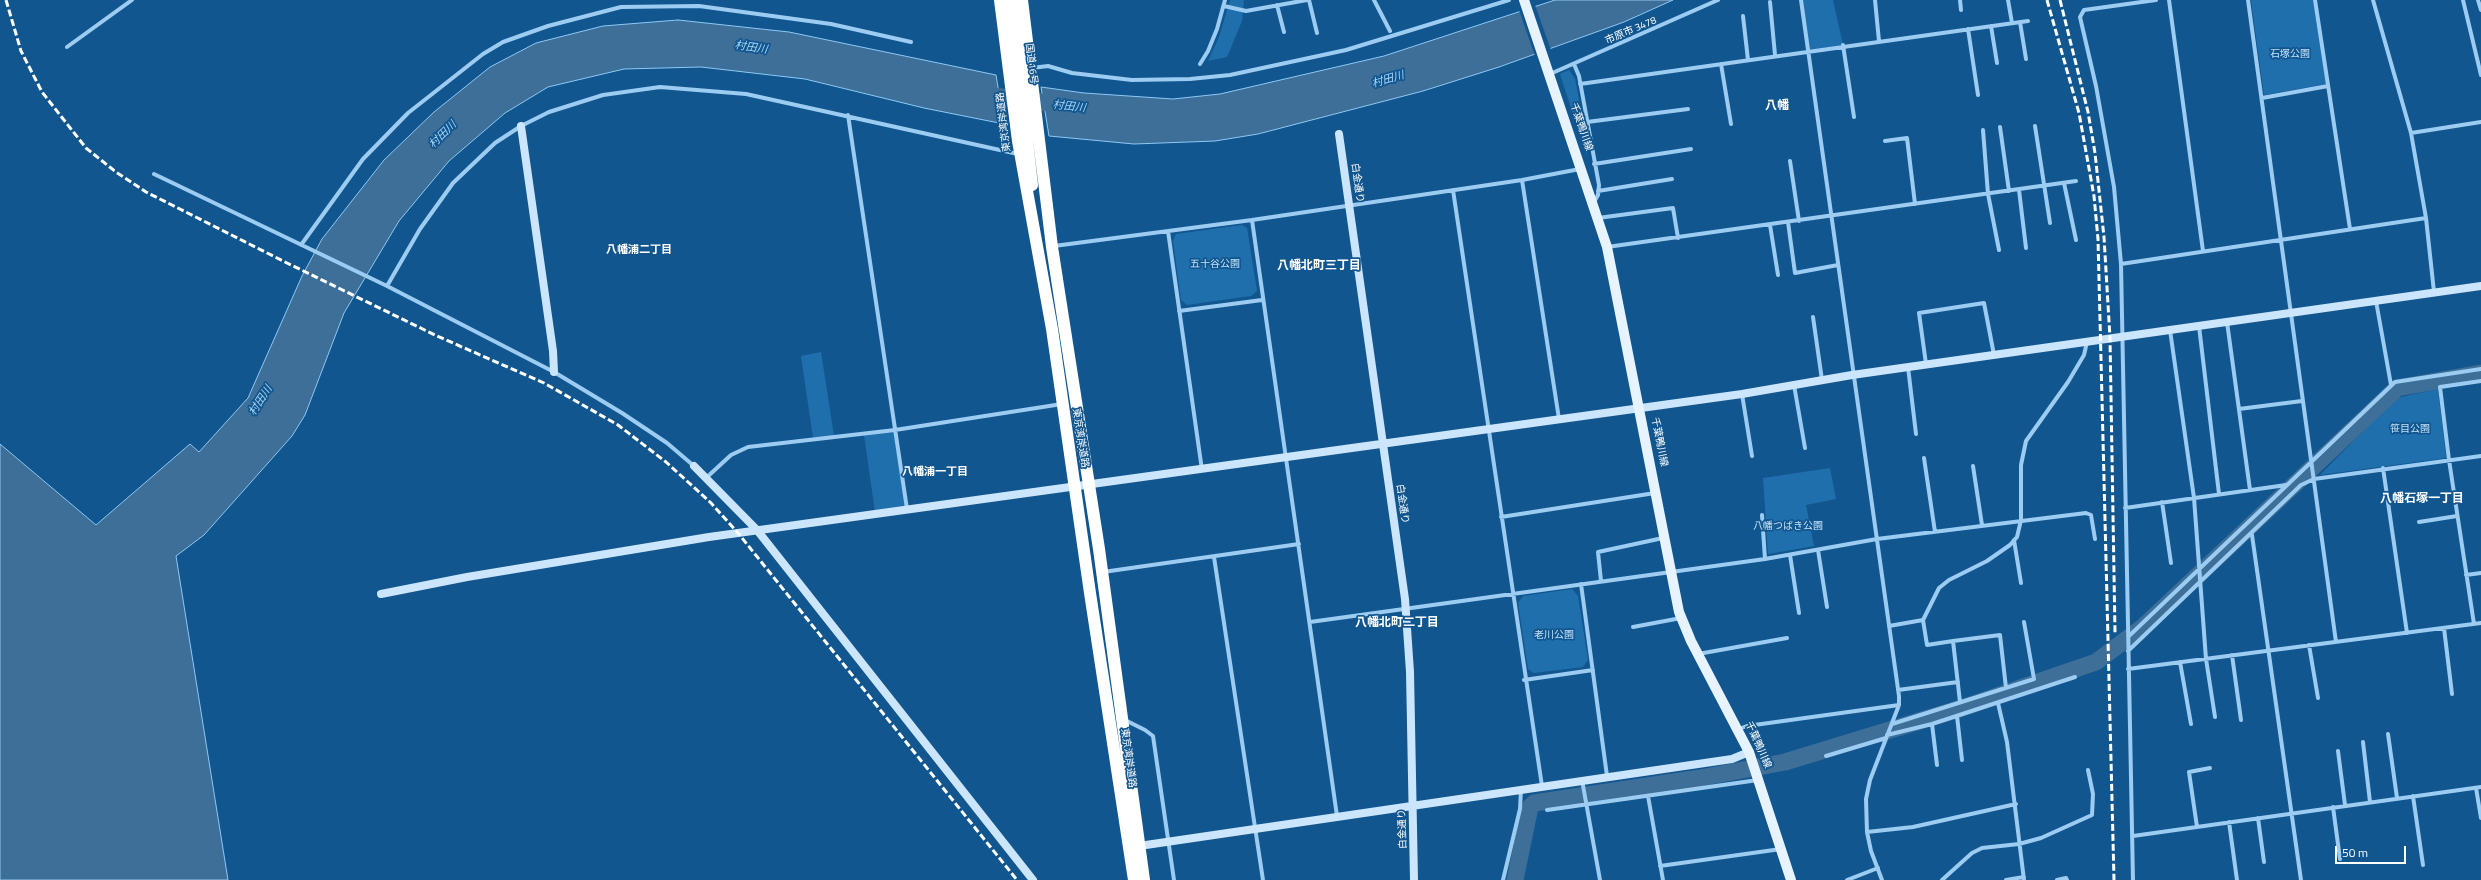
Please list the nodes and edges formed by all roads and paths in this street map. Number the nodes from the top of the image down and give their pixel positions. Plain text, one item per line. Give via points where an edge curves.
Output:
1 (132, 0) edge
2 (1000, 0) edge
3 (1010, 0) edge
4 (1022, 0) edge
5 (1225, 0) edge
6 (1306, 0) edge
7 (1374, 0) edge
8 (1509, 0) edge
9 (1524, 0) edge
10 (1718, 0) edge
11 (1802, 0) edge
12 (1875, 0) edge
13 (1960, 0) edge
14 (2008, 0) edge
15 (2156, 0) edge
16 (2169, 0) edge
17 (2248, 0) edge
18 (2315, 0) edge
19 (2372, 0) edge
20 (2463, 0) edge
21 (2478, 0) edge
22 (1770, 2) dead end
23 (1277, 5) junction
24 (1224, 6) junction
25 (1961, 10) dead end
26 (2481, 10) edge
27 (1743, 16) dead end
28 (2028, 21) dead end
29 (2020, 22) junction
30 (2012, 23) junction
31 (1991, 26) junction
32 (1968, 29) junction
33 (1390, 31) dead end
34 (1284, 32) dead end
35 (1317, 33) dead end
36 (1880, 41) junction
37 (911, 42) dead end
38 (1843, 46) junction
39 (67, 47) dead end
40 (1808, 50) junction
41 (1775, 55) junction
42 (2026, 59) dead end
43 (1748, 60) junction
44 (1997, 63) dead end
45 (1200, 64) dead end
46 (1574, 64) junction
47 (1721, 64) junction
48 (1549, 70) junction
49 (1023, 72) junction
50 (2481, 75) edge
51 (1580, 84) junction
52 (2328, 86) junction
53 (1978, 95) dead end
54 (2262, 98) junction
55 (1688, 109) dead end
56 (848, 115) junction
57 (1854, 117) dead end
58 (1587, 122) junction
59 (2481, 122) edge
60 (1731, 124) dead end
61 (521, 126) junction
62 (2035, 126) dead end
63 (2000, 127) dead end
64 (1983, 130) dead end
65 (2411, 133) junction
66 (1339, 134) dead end
67 (1885, 141) dead end
68 (1028, 142) junction
69 (1691, 149) dead end
70 (1020, 154) junction
71 (1790, 161) dead end
72 (1594, 164) junction
73 (1582, 169) junction
74 (154, 174) dead end
75 (1522, 180) junction
76 (1672, 180) dead end
77 (2076, 181) dead end
78 (2064, 183) junction
79 (2043, 186) junction
80 (1453, 190) junction
81 (2019, 190) junction
82 (1598, 191) junction
83 (2009, 191) junction
84 (1988, 194) junction
85 (1593, 203) junction
86 (1915, 204) junction
87 (1350, 205) junction
88 (1832, 216) junction
89 (1598, 218) junction
90 (2426, 218) junction
91 (1252, 220) junction
92 (1799, 221) junction
93 (1788, 222) junction
94 (2050, 223) dead end
95 (1770, 225) junction
96 (1034, 226) junction
97 (2350, 229) junction
98 (1168, 231) junction
99 (1678, 238) junction
100 (2076, 240) dead end
101 (2281, 240) junction
102 (301, 245) junction
103 (1052, 247) junction
104 (1607, 247) junction
105 (2026, 248) dead end
106 (1999, 250) dead end
107 (2203, 252) junction
108 (2121, 264) junction
109 (1838, 265) junction
110 (1778, 275) dead end
111 (387, 286) junction
112 (2481, 286) edge
113 (2434, 293) junction
114 (1262, 300) junction
115 (2376, 301) junction
116 (1179, 311) junction
117 (2289, 313) junction
118 (1813, 317) dead end
119 (2227, 322) junction
120 (2199, 326) junction
121 (2170, 330) junction
122 (2122, 337) junction
123 (2087, 342) junction
124 (1994, 355) junction
125 (1926, 364) junction
126 (1908, 367) junction
127 (2481, 368) edge
128 (554, 372) junction
129 (1852, 375) junction
130 (1822, 380) junction
131 (2481, 381) edge
132 (1794, 385) junction
133 (2390, 386) junction
134 (1742, 394) junction
135 (2302, 401) junction
136 (1063, 404) junction
137 (1640, 409) junction
138 (2239, 409) junction
139 (1559, 419) junction
140 (896, 430) junction
141 (1488, 430) junction
142 (1916, 434) dead end
143 (1384, 445) junction
144 (1805, 448) dead end
145 (1752, 456) dead end
146 (2481, 456) edge
147 (1924, 458) dead end
148 (1286, 459) junction
149 (2449, 460) junction
150 (2311, 462) junction
151 (694, 466) joint
152 (1973, 466) dead end
153 (2384, 468) junction
154 (1202, 470) junction
155 (706, 478) junction
156 (2314, 479) junction
157 (2286, 485) junction
158 (1088, 486) junction
159 (1075, 488) junction
160 (2250, 490) junction
161 (1656, 493) junction
162 (2219, 494) junction
163 (2194, 498) junction
164 (2162, 502) junction
165 (2126, 508) junction
166 (907, 509) junction
167 (1762, 515) dead end
168 (2457, 516) junction
169 (1501, 517) junction
170 (2021, 520) junction
171 (2419, 522) dead end
172 (1982, 526) junction
173 (757, 530) junction
174 (1935, 532) junction
175 (2252, 534) junction
176 (1664, 538) junction
177 (1877, 539) junction
178 (2095, 539) dead end
179 (2014, 540) junction
180 (1299, 544) junction
181 (1818, 550) junction
182 (1790, 554) junction
183 (1214, 557) junction
184 (1765, 559) junction
185 (2171, 562) dead end
186 (2200, 567) junction
187 (1670, 571) junction
188 (1101, 572) junction
189 (2481, 573) edge
190 (2466, 575) junction
191 (1601, 581) junction
192 (2021, 583) dead end
193 (2201, 583) junction
194 (1581, 584) junction
195 (381, 594) dead end
196 (1512, 594) junction
197 (1827, 607) dead end
198 (1406, 608) junction
199 (1799, 613) dead end
200 (1682, 618) junction
201 (1923, 620) junction
202 (1310, 622) junction
203 (2024, 622) dead end
204 (2481, 623) edge
205 (2474, 624) junction
206 (1889, 626) junction
207 (1633, 627) dead end
208 (2444, 628) junction
209 (2407, 633) junction
210 (2129, 636) junction
211 (1787, 638) dead end
212 (1953, 641) junction
213 (2336, 642) junction
214 (2309, 645) junction
215 (2128, 651) junction
216 (2269, 651) junction
217 (1698, 654) junction
218 (2232, 655) junction
219 (2206, 659) junction
220 (2180, 662) junction
221 (2128, 669) junction
222 (1593, 670) junction
223 (2074, 677) dead end
224 (1524, 680) junction
225 (1958, 682) junction
226 (2006, 688) junction
227 (1898, 690) junction
228 (2452, 694) dead end
229 (2318, 698) dead end
230 (1960, 702) junction
231 (1998, 703) junction
232 (1899, 705) junction
233 (1958, 716) junction
234 (2215, 717) dead end
235 (1120, 718) junction
236 (2242, 720) dead end
237 (1932, 724) junction
238 (2191, 724) dead end
239 (1892, 725) junction
240 (1739, 729) junction
241 (2388, 734) dead end
242 (1887, 736) junction
243 (2363, 742) dead end
244 (2338, 751) dead end
245 (1749, 752) junction
246 (1826, 756) dead end
247 (1962, 760) dead end
248 (1938, 764) dead end
249 (2210, 768) dead end
250 (2088, 770) dead end
251 (1758, 773) junction
252 (1608, 776) junction
253 (1582, 780) junction
254 (1542, 786) junction
255 (2481, 787) edge
256 (2476, 788) junction
257 (1521, 789) junction
258 (1648, 796) junction
259 (2413, 796) junction
260 (2397, 798) junction
261 (2370, 802) junction
262 (2016, 804) junction
263 (1413, 805) junction
264 (1588, 805) junction
265 (2345, 805) junction
266 (2333, 807) junction
267 (1547, 810) dead end
268 (2291, 814) junction
269 (1337, 816) junction
270 (2258, 818) junction
271 (2481, 818) edge
272 (2229, 822) junction
273 (2196, 827) junction
274 (1256, 828) junction
275 (1867, 832) junction
276 (2132, 836) junction
277 (1169, 841) junction
278 (2019, 844) junction
279 (1139, 846) junction
280 (1781, 849) junction
281 (2340, 859) dead end
282 (2264, 862) dead end
283 (2423, 865) dead end
284 (1660, 866) junction
285 (1878, 868) junction
286 (2024, 879) edge
287 (1033, 880) edge
288 (1134, 880) edge
289 (1144, 880) edge
290 (1174, 880) edge
291 (1263, 880) edge
292 (1414, 880) edge
293 (1503, 880) edge
294 (1600, 880) edge
295 (1663, 880) edge
296 (1791, 880) edge
297 (1847, 880) edge
298 (1882, 880) edge
299 (1942, 880) edge
300 (2006, 880) edge
301 (2057, 880) edge
302 (2067, 880) edge
303 (2133, 880) edge
304 (2237, 880) edge
305 (2301, 880) edge

1 - 39 street
2 - 49 highway, 東京湾岸道路
3 - 49 highway, 国道16号
4 - 49 highway, 東京湾岸道路
5 - 24 street
6 - 23 street
6 - 35 street
7 - 33 street
8 - 49 street via 1346,50 1230,75 1132,80 1072,73 1048,66
9 - 48 main road, 千葉鴨川線
10 - 46 street, 市原市 3478
11 - 40 street
12 - 36 street
13 - 25 street
14 - 30 street
15 - 108 street via 2084,10 2080,17 2096,86 2114,187
16 - 107 street
17 - 54 street
18 - 52 street
19 - 65 street
20 - 50 street
21 - 26 street
22 - 41 street
23 - 24 street via 1246,11
23 - 34 street
24 - 45 street via 1208,51
27 - 43 street
28 - 29 street
29 - 30 street
29 - 42 street
30 - 31 street
31 - 32 street
31 - 44 street
32 - 36 street
32 - 53 street
36 - 38 street
37 - 102 street via 831,24 699,6 621,7 548,26 503,42 483,54 408,113 363,159
38 - 40 street
38 - 57 street
40 - 41 street
40 - 88 street
41 - 43 street
43 - 47 street
46 - 48 street, 市原市 3478
46 - 51 street
47 - 51 street
47 - 60 street
48 - 73 main road, 千葉鴨川線
49 - 68 highway, 東京湾岸道路
49 - 68 highway, 東京湾岸道路
51 - 58 street
52 - 54 street
52 - 97 street
54 - 101 street
55 - 58 street
56 - 61 street via 746,94 660,87 596,96 570,104
56 - 70 street
56 - 140 street
58 - 72 street
59 - 65 street
61 - 111 street via 495,143 453,184 420,229
61 - 128 street
62 - 79 street
63 - 83 street
64 - 84 street
65 - 90 street
66 - 87 street, 白金通り
67 - 86 street via 1908,138
68 - 70 highway, 東京湾岸道路
68 - 96 highway
68 - 103 highway, 東京湾岸道路
69 - 72 street
70 - 96 highway, 東京湾岸道路
71 - 92 street
72 - 82 street
73 - 75 street
73 - 85 main road, 千葉鴨川線
74 - 102 street
75 - 80 street
75 - 139 street
76 - 82 street
77 - 78 street
78 - 79 street
78 - 100 street
79 - 81 street
79 - 94 street
80 - 87 street
80 - 141 street
81 - 83 street
81 - 105 street
82 - 85 street
83 - 84 street
84 - 86 street
84 - 106 street
85 - 89 main road, 千葉鴨川線
86 - 88 street
87 - 91 street
87 - 143 street, 白金通り
88 - 92 street
88 - 109 street
89 - 99 street via 1673,208
89 - 104 main road, 千葉鴨川線
90 - 97 street
90 - 113 street
91 - 98 street
91 - 114 street
92 - 93 street
93 - 95 street
93 - 109 street via 1795,273
95 - 99 street
95 - 110 street
96 - 136 highway, 東京湾岸道路
97 - 101 street
98 - 103 street
98 - 116 street
99 - 104 street
101 - 107 street
101 - 117 street
102 - 111 street
103 - 158 highway, 東京湾岸道路
104 - 137 main road, 千葉鴨川線
107 - 108 street
108 - 122 street
109 - 129 street
111 - 128 street
112 - 113 street
113 - 115 street
114 - 116 street
114 - 148 street
115 - 117 street
115 - 133 street
116 - 154 street
117 - 119 street
117 - 135 street
118 - 130 street
119 - 120 street
119 - 138 street
120 - 121 street
120 - 162 street
121 - 122 street
121 - 163 street
122 - 123 street
122 - 165 street
123 - 124 street
123 - 170 street via 2084,355 2068,382 2026,441 2021,465
124 - 125 street
124 - 125 street via 1984,303 1919,313
125 - 126 street
126 - 129 street
126 - 142 street
127 - 133 street via 2395,382
128 - 151 street via 634,420
129 - 130 street
129 - 177 street
130 - 132 street
131 - 149 street via 2440,387
132 - 134 street
132 - 144 street
133 - 150 street
134 - 137 street
134 - 145 street
135 - 138 street
135 - 150 street
136 - 140 street
136 - 159 highway, 東京湾岸道路
137 - 139 street
137 - 161 main road, 千葉鴨川線
138 - 160 street
139 - 141 street
140 - 155 street via 748,447 731,455
140 - 166 street
141 - 143 street
141 - 169 street
143 - 148 street
143 - 198 street, 白金通り
146 - 149 street
147 - 174 street
148 - 154 street
148 - 180 street
149 - 153 street
149 - 168 street
150 - 156 street
150 - 157 street
151 - 155 street
152 - 172 street
153 - 156 street
153 - 209 street
154 - 158 street
155 - 173 street
156 - 175 street via 2301,485
156 - 213 street
157 - 160 street
157 - 186 street
158 - 159 street
158 - 188 highway, 東京湾岸道路
159 - 166 street
159 - 288 highway, 東京湾岸道路
160 - 162 street
161 - 169 street
161 - 176 main road, 千葉鴨川線
162 - 163 street
163 - 164 street
163 - 186 street
164 - 165 street
164 - 185 street
165 - 210 street
166 - 173 street
167 - 184 street
168 - 171 street
168 - 190 street
169 - 196 street
170 - 172 street
170 - 178 street via 2086,513 2091,516
170 - 179 street
172 - 174 street
173 - 195 street via 467,577
173 - 287 street
174 - 177 street
175 - 193 street
175 - 216 street
176 - 187 main road, 千葉鴨川線
176 - 191 street via 1598,552
177 - 181 street
177 - 206 street
179 - 192 street
179 - 201 street via 1987,561 1949,580 1939,588
180 - 183 street
180 - 202 street
181 - 182 street
181 - 197 street
182 - 184 street
182 - 199 street
183 - 188 street
183 - 274 street
184 - 187 street
186 - 193 street
186 - 210 street
187 - 191 street
187 - 200 main road, 千葉鴨川線
188 - 235 highway, 東京湾岸道路
189 - 190 street
190 - 205 street
191 - 194 street
193 - 215 street
193 - 219 street
194 - 196 street
194 - 222 street
196 - 198 street
196 - 224 street
198 - 202 street
198 - 263 street, 白金通り
200 - 207 street
200 - 217 main road, 千葉鴨川線
201 - 206 street
201 - 212 street via 1927,645
202 - 269 street
203 - 226 street via 2034,679
204 - 205 street
205 - 208 street
206 - 227 street
208 - 209 street
208 - 228 street
209 - 213 street
210 - 215 street
211 - 217 street
212 - 225 street
212 - 226 street via 2000,635
213 - 214 street
214 - 216 street
214 - 229 street
215 - 221 street
216 - 218 street
216 - 268 street
217 - 240 main road, 千葉鴨川線
218 - 219 street
218 - 236 street
219 - 220 street
219 - 234 street
220 - 221 street
220 - 238 street
221 - 276 street
222 - 224 street
222 - 252 street
223 - 231 street
224 - 254 street
225 - 227 street
225 - 230 street
226 - 230 street
227 - 232 street
230 - 239 street
231 - 233 street
231 - 262 street via 2008,742
232 - 239 street
232 - 240 street
233 - 237 street
233 - 247 street
235 - 277 street via 1153,736
235 - 279 highway, 東京湾岸道路
237 - 242 street
237 - 248 street
239 - 242 street
240 - 245 main road, 千葉鴨川線
241 - 260 street
242 - 246 street
242 - 275 street via 1870,780 1866,799
243 - 261 street
244 - 265 street
245 - 251 main road, 千葉鴨川線
245 - 252 street via 1732,759
249 - 273 street via 2189,772
250 - 278 street via 2093,794 2092,815 2041,838
251 - 258 street
251 - 280 main road, 千葉鴨川線
252 - 253 street
253 - 254 street
253 - 264 street
254 - 257 street
255 - 256 street
256 - 259 street
256 - 271 street
257 - 263 street
257 - 293 street via 1520,809
258 - 264 street
258 - 284 street
259 - 260 street
259 - 283 street
260 - 261 street
261 - 265 street
262 - 275 street via 1913,827
262 - 278 street
263 - 269 street
263 - 292 street, 白金通り
264 - 267 street
264 - 294 street
265 - 266 street
266 - 268 street
266 - 281 street
268 - 270 street
268 - 305 street
269 - 274 street
270 - 272 street
270 - 282 street
272 - 273 street
272 - 304 street
273 - 276 street
274 - 277 street
274 - 291 street
275 - 285 street
276 - 303 street
277 - 279 street
277 - 290 street
278 - 286 street
278 - 299 street via 1982,848 1972,853
279 - 289 highway, 東京湾岸道路
280 - 284 street
280 - 296 main road, 千葉鴨川線
284 - 295 street
285 - 297 street
285 - 298 street
286 - 300 street
301 - 302 street

